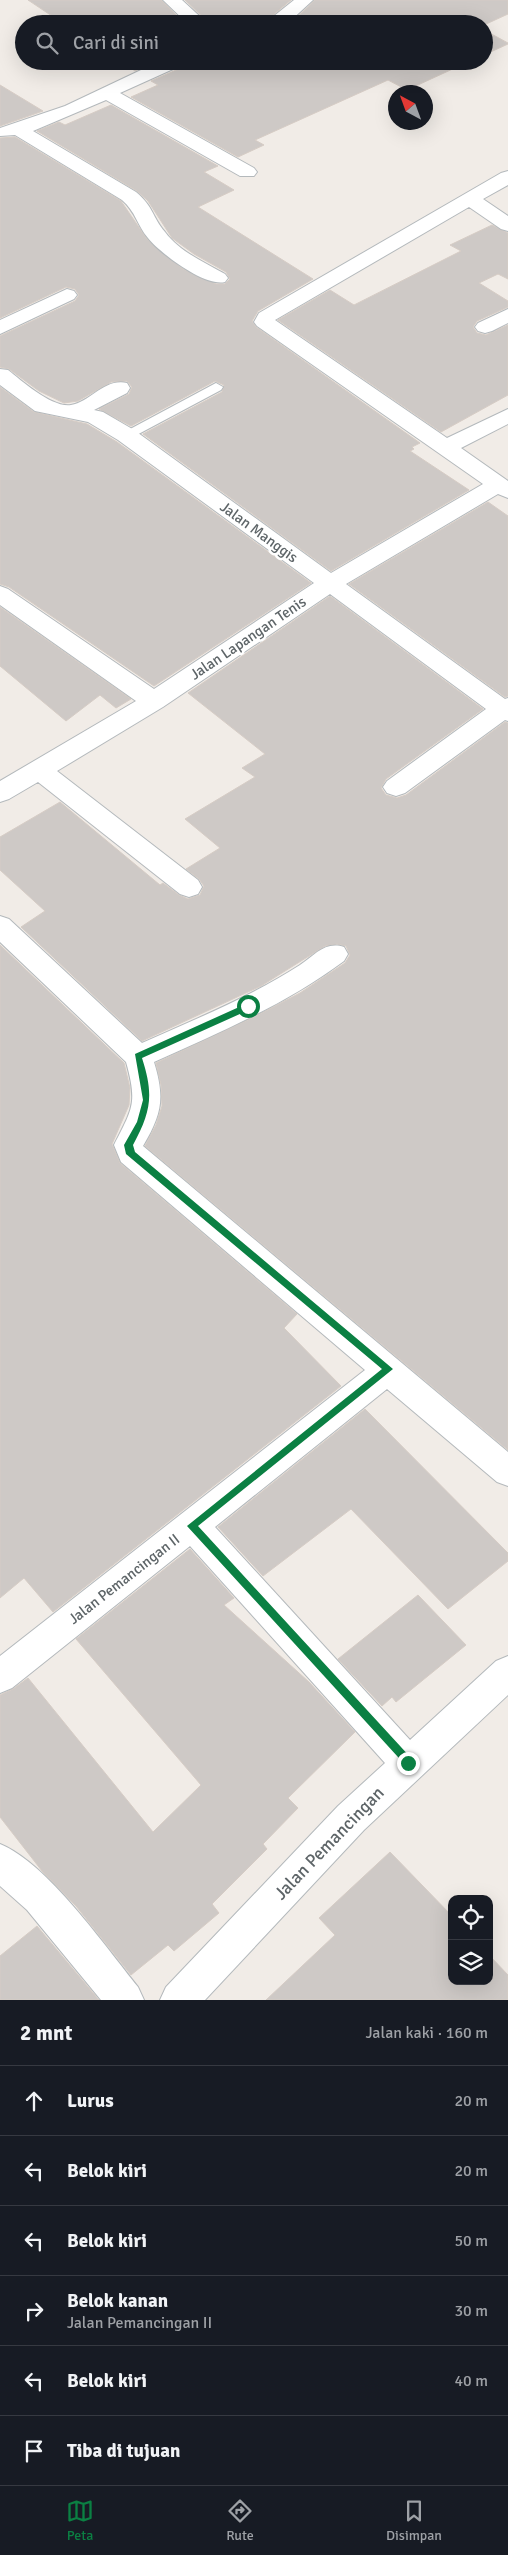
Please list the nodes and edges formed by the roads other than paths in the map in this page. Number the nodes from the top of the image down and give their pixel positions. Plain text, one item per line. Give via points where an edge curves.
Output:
1 (172, 0) edge
2 (299, 2) edge
3 (189, 15) edge
4 (288, 15) edge
5 (155, 70) edge
6 (106, 93) junction
7 (9, 131) edge
8 (247, 172) dead end
9 (508, 177) edge
10 (470, 199) junction
11 (508, 225) edge
12 (218, 278) dead end
13 (67, 295) dead end
14 (508, 315) edge
15 (485, 327) dead end
16 (0, 328) edge
17 (0, 375) edge
18 (216, 387) dead end
19 (119, 388) dead end
20 (74, 412) junction
21 (508, 415) edge
22 (126, 435) junction
23 (447, 448) junction
24 (503, 488) edge
25 (329, 584) junction
26 (0, 594) edge
27 (154, 701) junction
28 (506, 709) edge
29 (38, 769) junction
30 (396, 787) dead end
31 (0, 793) edge
32 (189, 887) dead end
33 (0, 926) edge
34 (334, 954) dead end
35 (138, 1057) junction
36 (388, 1369) junction
37 (508, 1472) edge
38 (192, 1526) junction
39 (508, 1672) edge
40 (0, 1677) edge
41 (408, 1763) junction
42 (0, 1862) edge
43 (125, 2000) edge
44 (179, 2000) edge

1 - 3 street
2 - 4 street
5 - 6 street
6 - 7 street via 40,123
6 - 8 street
7 - 12 street via 129,196 142,206 155,234 174,253
9 - 10 street
10 - 11 street
10 - 23 street via 266,317 264,322
13 - 16 street
14 - 15 street
17 - 20 street, Jalan Manggis via 44,406
18 - 22 lane
19 - 20 street
20 - 22 street, Jalan Manggis via 95,417
21 - 23 street
22 - 25 street, Jalan Manggis
23 - 24 street
24 - 25 street, Jalan Lapangan Tenis
25 - 27 street, Jalan Lapangan Tenis
25 - 28 street, Jalan Manggis
26 - 27 street
27 - 29 street, Jalan Lapangan Tenis
28 - 30 street
29 - 31 street, Jalan Lapangan Tenis
29 - 32 street
33 - 35 street
34 - 35 street via 308,975 273,996
35 - 36 street via 147,1100 141,1122 128,1145 131,1154
36 - 37 street
36 - 38 street, Jalan Pemancingan II
38 - 40 street, Jalan Pemancingan II
38 - 41 street
39 - 41 street, Jalan Pemancingan
41 - 44 street, Jalan Pemancingan via 351,1818
42 - 43 street via 40,1897

